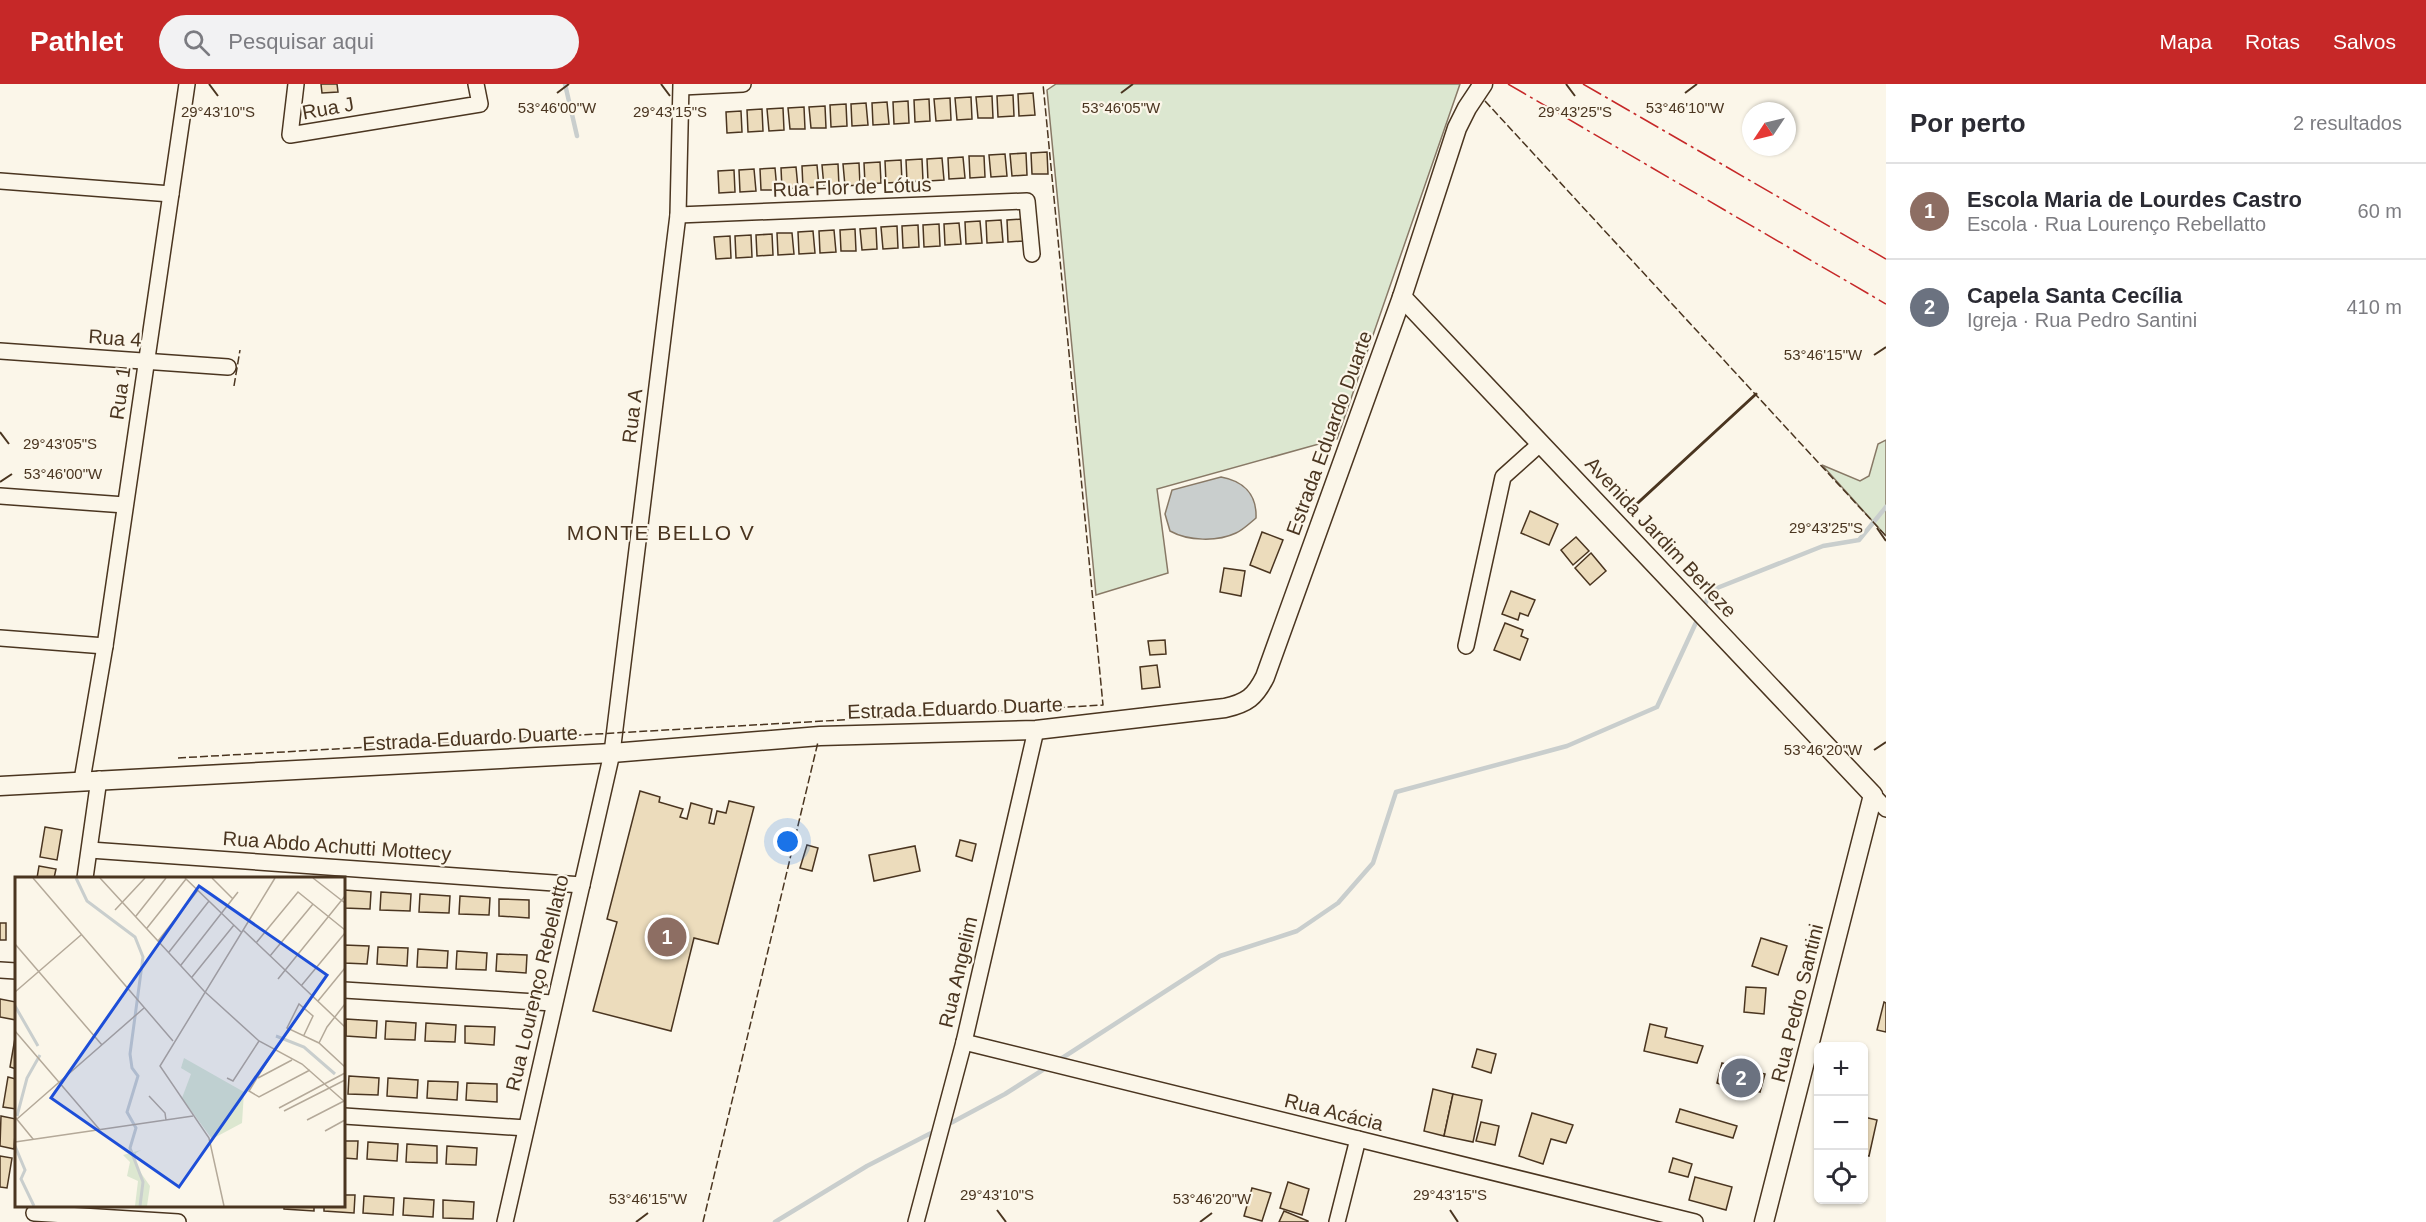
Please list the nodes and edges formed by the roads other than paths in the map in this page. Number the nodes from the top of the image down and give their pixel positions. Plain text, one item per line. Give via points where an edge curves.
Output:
1 (187, 84) edge
2 (296, 84) edge
3 (476, 84) edge
4 (743, 84) edge
5 (1483, 84) edge
6 (681, 86) edge
7 (0, 181) edge
8 (171, 194) junction
9 (678, 215) junction
10 (1032, 254) dead end
11 (1402, 297) junction
12 (0, 351) edge
13 (145, 362) junction
14 (228, 367) dead end
15 (1541, 443) junction
16 (0, 496) edge
17 (125, 505) junction
18 (0, 638) edge
19 (105, 646) junction
20 (1466, 646) dead end
21 (1036, 730) junction
22 (612, 753) junction
23 (91, 779) junction
24 (0, 786) edge
25 (1873, 795) junction
26 (1886, 809) edge
27 (90, 850) junction
28 (86, 877) edge
29 (582, 885) junction
30 (0, 970) edge
31 (15, 971) edge
32 (345, 990) edge
33 (553, 1003) junction
34 (964, 1042) junction
35 (345, 1116) edge
36 (526, 1128) junction
37 (1358, 1139) junction
38 (34, 1214) edge
39 (178, 1222) edge
40 (506, 1222) edge
41 (916, 1222) edge
42 (1337, 1222) edge
43 (1695, 1222) edge
44 (1764, 1222) edge

1 - 8 street, Rua 1
2 - 3 street, Rua J via 290,135 480,104
4 - 6 street
5 - 11 street, Estrada Eduardo Duarte via 1457,128
6 - 9 street, Rua A
7 - 8 street
8 - 13 street, Rua 1
9 - 10 street, Rua Flor de Lótus via 1027,201
9 - 22 street, Rua A
11 - 15 street, Avenida Jardim Berleze
11 - 21 street, Estrada Eduardo Duarte via 1257,694 1245,704 1225,708
12 - 13 street, Rua 4
13 - 14 street, Rua 4
13 - 17 street, Rua 1
15 - 20 street via 1503,477
15 - 25 street, Avenida Jardim Berleze
16 - 17 street
17 - 19 street, Rua 1
18 - 19 street
19 - 23 street, Rua 1
21 - 22 street, Estrada Eduardo Duarte via 820,736
21 - 34 street, Rua Angelim
22 - 23 street, Estrada Eduardo Duarte
22 - 29 street, Rua Lourenço Rebellatto
23 - 24 street, Estrada Eduardo Duarte
23 - 27 street, Rua 1
25 - 26 street, Avenida Jardim Berleze
25 - 44 street, Rua Pedro Santini
27 - 28 street, Rua 1
27 - 29 street, Rua Abdo Achutti Mottecy
29 - 33 street, Rua Lourenço Rebellatto
30 - 31 street
32 - 33 street
33 - 36 street, Rua Lourenço Rebellatto
34 - 37 street, Rua Acácia
34 - 41 street, Rua Angelim
35 - 36 street
36 - 40 street, Rua Lourenço Rebellatto
37 - 42 street
37 - 43 street, Rua Acácia
38 - 39 street

